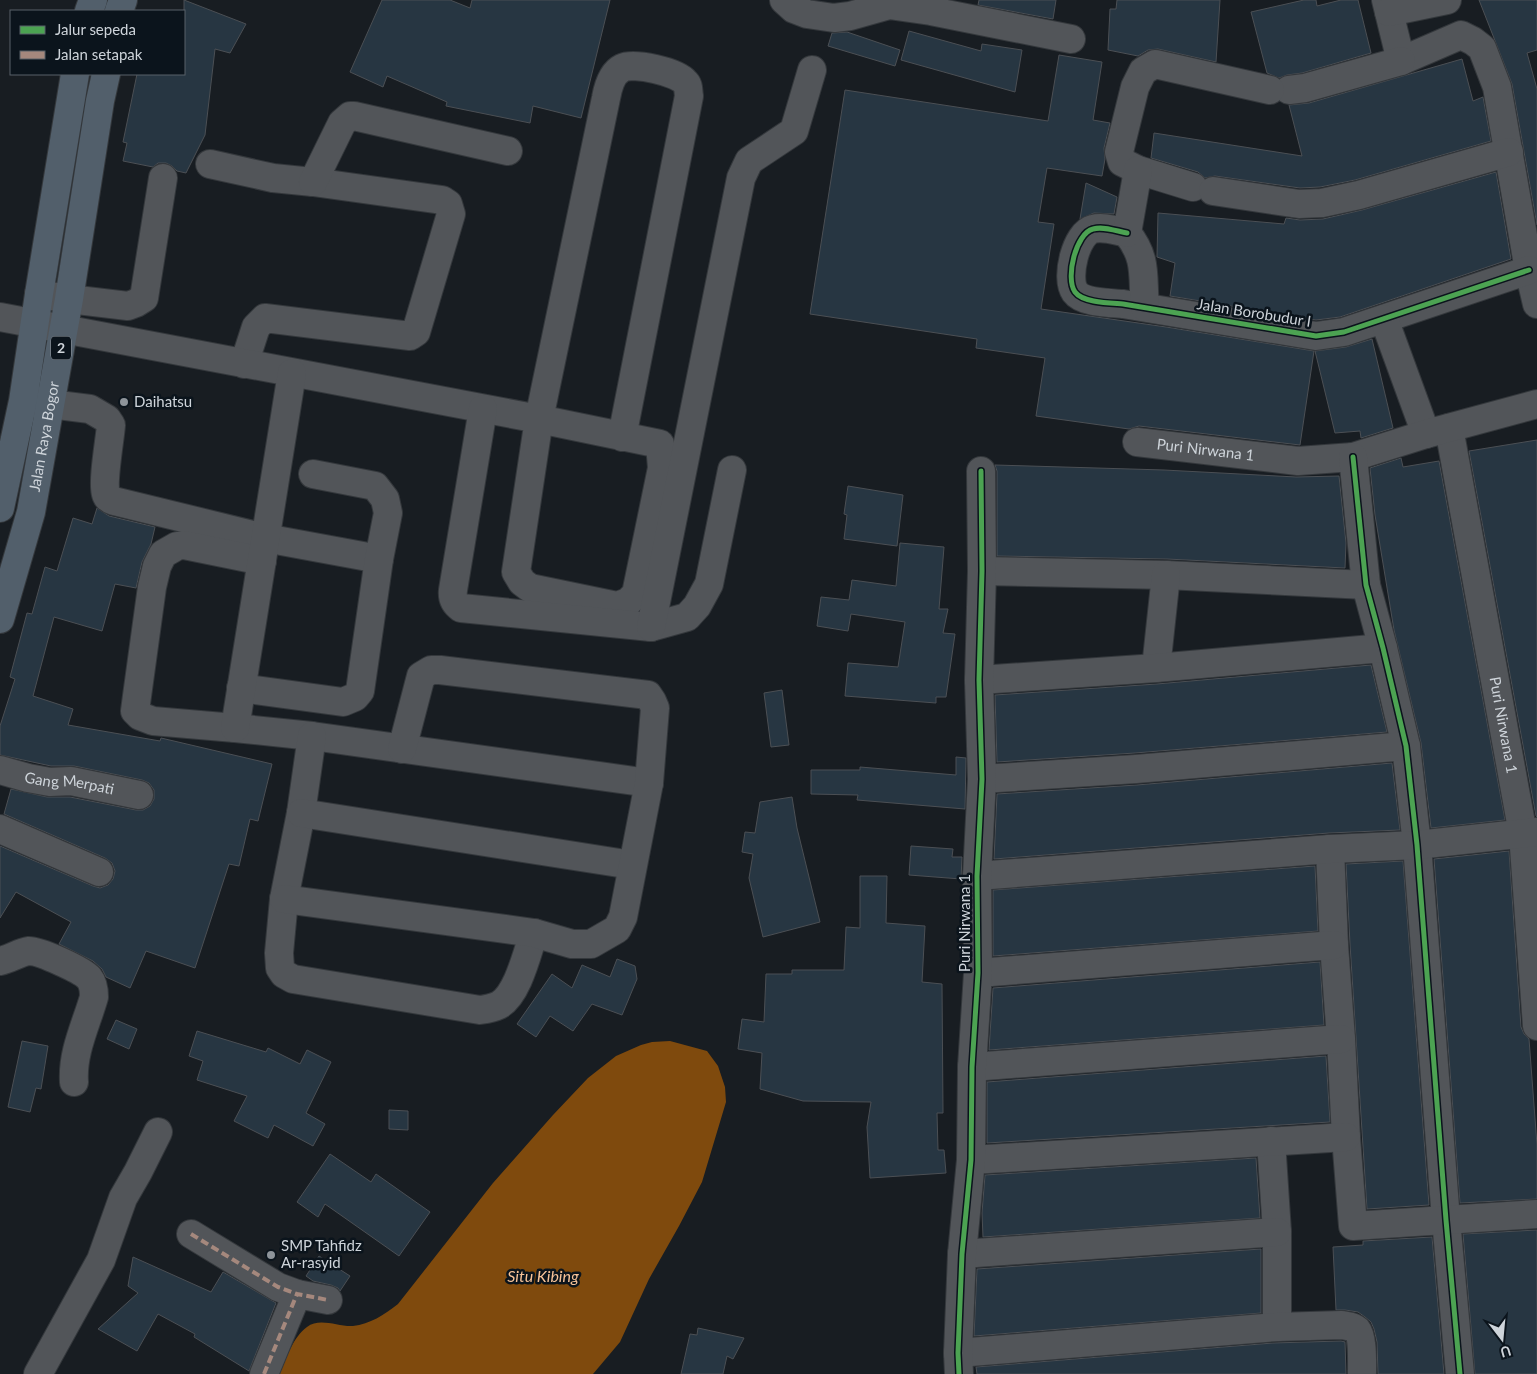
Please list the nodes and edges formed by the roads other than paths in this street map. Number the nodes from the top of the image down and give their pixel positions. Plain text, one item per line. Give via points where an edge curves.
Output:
1 (784, 0) edge
2 (1447, 0) edge
3 (1388, 6) edge
4 (1071, 39) dead end
5 (1401, 61) junction
6 (812, 70) dead end
7 (75, 75) edge
8 (106, 75) edge
9 (508, 151) dead end
10 (1509, 152) junction
11 (210, 164) dead end
12 (1138, 170) junction
13 (162, 178) dead end
14 (313, 182) junction
15 (1128, 234) junction
16 (1529, 270) junction
17 (39, 294) junction
18 (70, 299) junction
19 (1537, 304) edge
20 (1145, 307) junction
21 (3, 317) edge
22 (1384, 318) junction
23 (34, 324) junction
24 (64, 329) junction
25 (244, 364) junction
26 (292, 373) junction
27 (23, 401) junction
28 (1537, 404) edge
29 (50, 405) junction
30 (483, 409) junction
31 (540, 419) junction
32 (1438, 431) junction
33 (622, 436) junction
34 (1137, 442) dead end
35 (1353, 457) junction
36 (732, 470) dead end
37 (981, 471) dead end
38 (314, 474) dead end
39 (0, 508) edge
40 (264, 550) junction
41 (379, 559) junction
42 (982, 570) junction
43 (1166, 575) junction
44 (1366, 585) junction
45 (0, 620) edge
46 (651, 627) junction
47 (1383, 648) junction
48 (1156, 668) junction
49 (979, 680) junction
50 (241, 688) junction
51 (235, 728) junction
52 (312, 736) junction
53 (1406, 746) junction
54 (402, 748) junction
55 (0, 770) edge
56 (982, 779) junction
57 (649, 783) junction
58 (140, 795) dead end
59 (301, 813) junction
60 (0, 829) edge
61 (1530, 833) edge
62 (1417, 845) junction
63 (1330, 849) junction
64 (632, 865) junction
65 (99, 872) dead end
66 (977, 876) junction
67 (284, 899) junction
68 (534, 933) junction
69 (1334, 945) junction
70 (0, 961) edge
71 (978, 973) junction
72 (1537, 1026) edge
73 (1341, 1039) junction
74 (972, 1067) junction
75 (74, 1082) dead end
76 (158, 1132) dead end
77 (1346, 1137) junction
78 (1270, 1141) junction
79 (971, 1160) junction
80 (1537, 1214) edge
81 (1446, 1220) junction
82 (1277, 1232) junction
83 (191, 1234) dead end
84 (962, 1254) junction
85 (296, 1294) junction
86 (328, 1300) dead end
87 (1277, 1328) junction
88 (958, 1363) edge
89 (38, 1374) edge
90 (264, 1374) edge
91 (1362, 1374) edge
92 (1460, 1374) edge

1 - 4 street via 794,10 834,18 889,5
2 - 3 street
3 - 5 street
5 - 10 street via 1461,35 1482,48 1497,87
5 - 12 street via 1305,88 1280,90 1156,64 1143,71 1135,87 1119,152 1122,162
6 - 46 street via 794,130 748,161 740,178
7 - 17 highway, Jalan Raya Bogor / 2
8 - 18 highway, Jalan Raya Bogor / 2
9 - 14 street via 350,116 342,123
10 - 12 street via 1322,203 1299,204 1203,189
10 - 16 street
11 - 14 street via 273,178
12 - 15 street
13 - 18 street via 144,298 128,306
14 - 25 street via 442,200 448,204 451,214 416,332 410,336 265,318 256,327
15 - 20 street via 1143,263
15 - 20 street, Jalan Borobudur I via 1102,228 1086,233 1075,252 1071,281 1075,292 1089,300
16 - 19 street
16 - 22 street, Jalan Borobudur I
17 - 18 street
17 - 23 highway, Jalan Raya Bogor / 2
18 - 24 highway, Jalan Raya Bogor / 2
20 - 22 street, Jalan Borobudur I via 1316,336 1344,332
21 - 23 street
22 - 32 street
23 - 24 street
23 - 27 highway, Jalan Raya Bogor / 2
24 - 25 street
24 - 29 highway, Jalan Raya Bogor / 2
25 - 26 street
26 - 30 street
26 - 40 street
27 - 29 street
27 - 39 highway, Jalan Raya Bogor / 2
28 - 32 street, Puri Nirwana 1
29 - 40 street via 90,409 111,425 105,483 108,498
29 - 45 highway, Jalan Raya Bogor / 2 via 31,512
30 - 31 street
30 - 46 street via 452,597 456,604 467,609
31 - 33 street
31 - 33 street via 516,572 530,588 617,606 636,594 662,468 660,444
31 - 33 street via 609,85 622,68 646,67 680,77 688,84 689,96
32 - 35 street, Puri Nirwana 1
32 - 61 street, Puri Nirwana 1
34 - 35 street, Puri Nirwana 1 via 1298,460
35 - 44 street
36 - 46 street via 709,584 704,594 687,617
37 - 42 street, Puri Nirwana 1
38 - 41 street via 375,486 386,499 388,513
40 - 41 street
40 - 50 street
40 - 51 street via 177,546 163,554 152,587 135,711 153,721
41 - 50 street via 360,692 355,697 343,702
42 - 43 street
42 - 49 street, Puri Nirwana 1
43 - 44 street
43 - 48 street
44 - 47 street
47 - 48 street
47 - 53 street
48 - 49 street
49 - 56 street, Puri Nirwana 1
50 - 51 street
51 - 52 street
52 - 54 street
52 - 59 street
53 - 56 street
53 - 62 street
54 - 57 street
54 - 57 street via 421,676 430,670 648,695 656,708
55 - 58 street, Gang Merpati via 50,782 71,781
56 - 66 street, Puri Nirwana 1
57 - 64 street
59 - 64 street
59 - 67 street
60 - 65 street
61 - 62 street
61 - 72 street, Puri Nirwana 1
62 - 63 street
62 - 81 street
63 - 66 street
63 - 69 street
64 - 68 street via 623,917 617,929 590,944 572,944
66 - 71 street, Puri Nirwana 1
67 - 68 street
67 - 68 street via 279,953 280,968 284,974 293,979 480,1010 501,1004 515,986
69 - 71 street
69 - 73 street
70 - 75 street via 29,951 44,954 90,978 94,997 75,1055
71 - 74 street, Puri Nirwana 1
73 - 74 street
73 - 77 street
74 - 79 street, Puri Nirwana 1
76 - 89 street via 124,1198 101,1260
77 - 78 street
77 - 81 street via 1354,1226
78 - 79 street
78 - 82 street
79 - 84 street, Puri Nirwana 1
80 - 81 street
81 - 92 street
82 - 84 street
82 - 87 street
83 - 85 street via 278,1287
84 - 88 street, Puri Nirwana 1
85 - 86 street
85 - 90 street
87 - 88 street
87 - 91 street via 1351,1326 1358,1331 1360,1338

